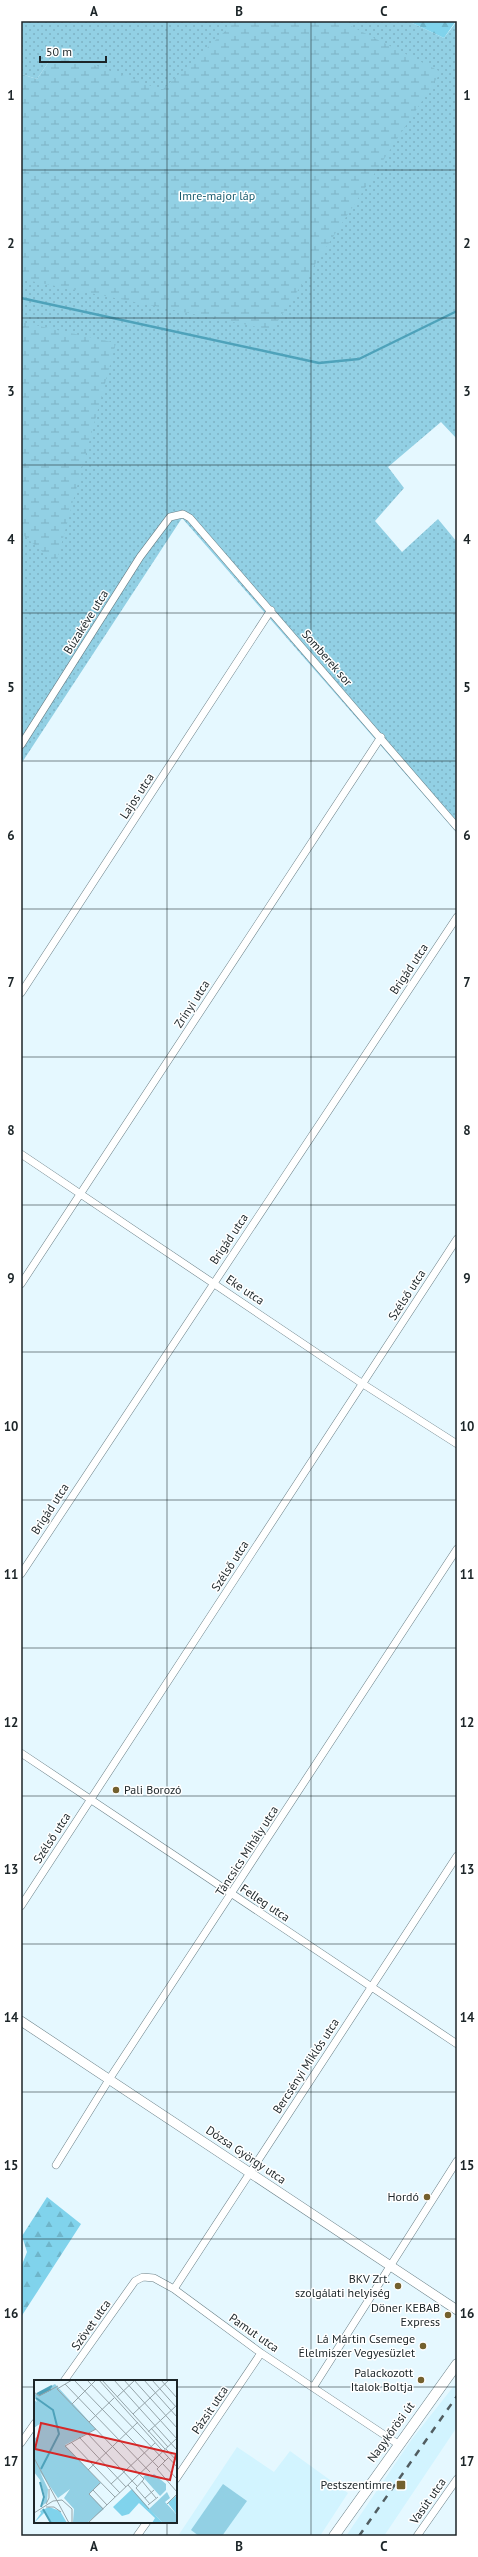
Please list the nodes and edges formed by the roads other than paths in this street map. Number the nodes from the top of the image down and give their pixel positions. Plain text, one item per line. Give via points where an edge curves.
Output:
1 (174, 515) joint
2 (271, 610) junction
3 (381, 737) junction
4 (21, 745) edge
5 (457, 827) edge
6 (457, 917) edge
7 (21, 993) edge
8 (21, 1154) edge
9 (80, 1194) junction
10 (457, 1239) edge
11 (214, 1282) junction
12 (21, 1284) edge
13 (363, 1384) junction
14 (457, 1444) edge
15 (457, 1549) edge
16 (21, 1574) edge
17 (21, 1753) edge
18 (90, 1799) junction
19 (457, 1856) edge
20 (232, 1894) junction
21 (21, 1906) edge
22 (371, 1987) junction
23 (21, 2021) edge
24 (457, 2044) edge
25 (110, 2078) junction
26 (457, 2161) edge
27 (56, 2165) dead end
28 (250, 2172) junction
29 (391, 2265) junction
30 (135, 2281) joint
31 (174, 2289) junction
32 (457, 2310) edge
33 (261, 2353) junction
34 (457, 2364) edge
35 (65, 2380) edge
36 (314, 2386) junction
37 (34, 2424) edge
38 (21, 2443) edge
39 (398, 2444) junction
40 (177, 2478) edge
41 (457, 2479) edge
42 (146, 2523) edge
43 (138, 2536) edge
44 (334, 2536) edge
45 (417, 2536) edge

1 - 2 street, Somberek sor via 183,514 190,518
1 - 4 street, Búzakéve utca via 158,531 140,557
2 - 3 street, Somberek sor
2 - 7 street, Lajos utca
3 - 5 street, Somberek sor
3 - 9 street, Zrínyi utca
6 - 11 street, Brigád utca
8 - 9 street, Eke utca
9 - 11 street, Eke utca
9 - 12 street, Zrínyi utca
10 - 13 street, Szélső utca
11 - 13 street, Eke utca
11 - 16 street, Brigád utca
13 - 14 street, Eke utca
13 - 18 street, Szélső utca
15 - 20 street, Táncsics Mihály utca
17 - 18 street, Felleg utca
18 - 20 street, Felleg utca
18 - 21 street, Szélső utca
19 - 22 street, Bercsényi Miklós utca
20 - 22 street, Felleg utca
20 - 25 street, Táncsics Mihály utca
22 - 24 street, Felleg utca
22 - 28 street, Bercsényi Miklós utca
23 - 25 street, Dózsa György utca
25 - 27 street, Táncsics Mihály utca
25 - 28 street, Dózsa György utca
26 - 29 street
28 - 29 street, Dózsa György utca
28 - 31 street, Bercsényi Miklós utca
29 - 32 street, Dózsa György utca
29 - 36 street
30 - 31 street, Pamut utca via 143,2277 154,2278
30 - 35 street, Szövet utca
31 - 33 street, Pamut utca
33 - 36 street, Pamut utca
33 - 40 street, Pázsit utca
34 - 39 main road, Nagykőrösi út
36 - 39 street, Pamut utca
37 - 38 street
39 - 44 main road, Nagykőrösi út
41 - 45 street, Vasút utca
42 - 43 street

